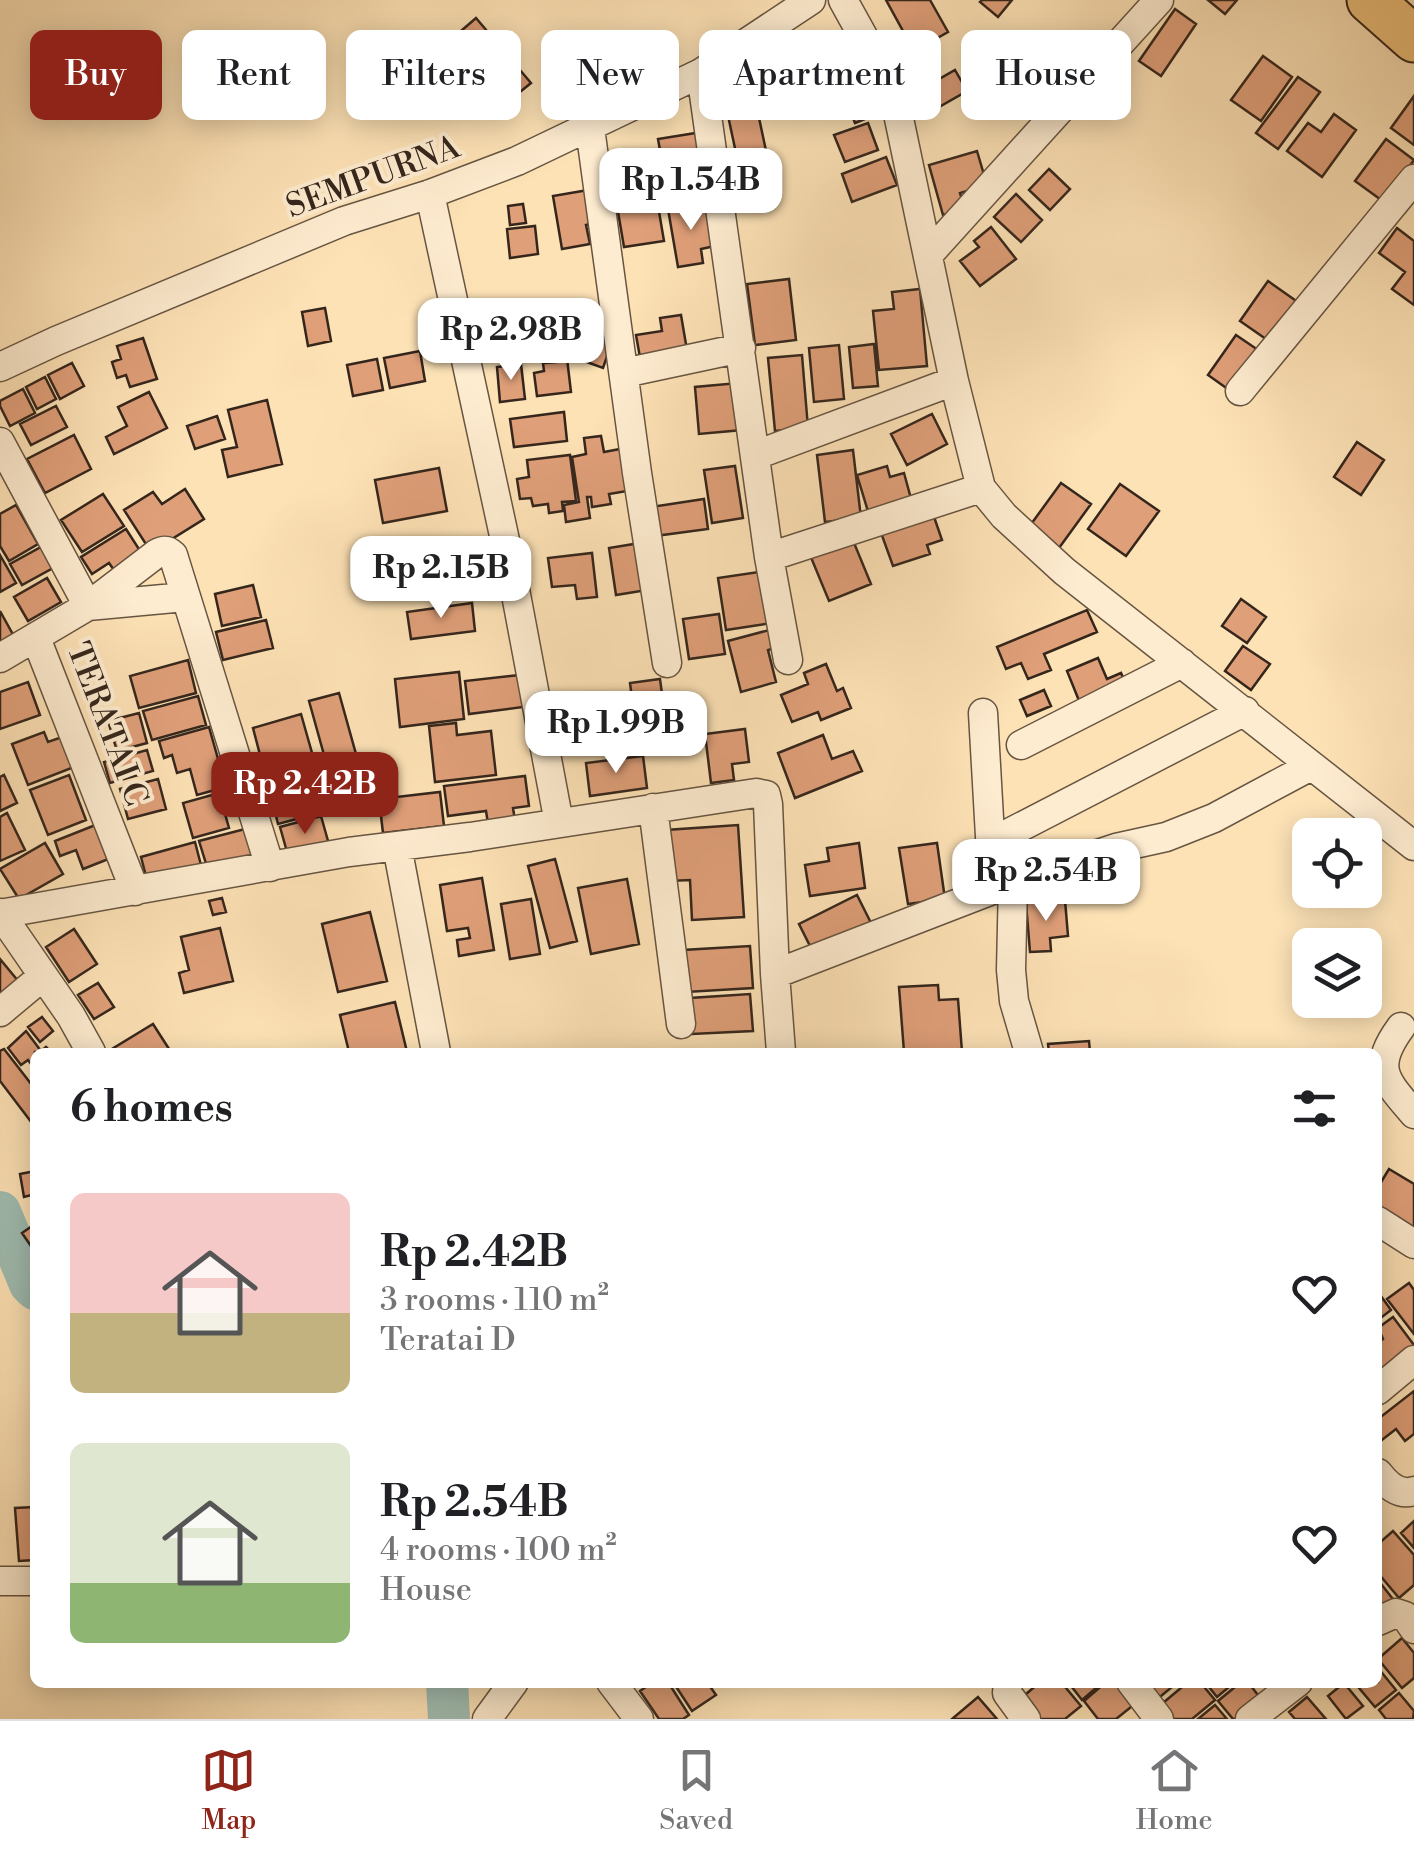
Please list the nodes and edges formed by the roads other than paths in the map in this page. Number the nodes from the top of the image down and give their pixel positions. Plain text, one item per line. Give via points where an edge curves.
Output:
1 (811, 0) edge
2 (843, 0) edge
3 (1160, 0) edge
4 (1370, 0) edge
5 (1404, 0) edge
6 (1414, 10) edge
7 (766, 30) edge
8 (1414, 40) edge
9 (699, 74) edge
10 (708, 120) edge
11 (590, 128) junction
12 (1414, 179) edge
13 (430, 194) junction
14 (929, 254) junction
15 (741, 348) junction
16 (0, 366) edge
17 (624, 374) junction
18 (954, 382) junction
19 (1240, 391) dead end
20 (0, 442) edge
21 (756, 456) junction
22 (981, 488) junction
23 (769, 557) junction
24 (185, 597) junction
25 (88, 606) junction
26 (36, 638) junction
27 (0, 658) edge
28 (788, 660) dead end
29 (1182, 662) junction
30 (667, 663) dead end
31 (1245, 712) junction
32 (983, 713) dead end
33 (1021, 745) dead end
34 (1311, 766) junction
35 (653, 808) junction
36 (559, 823) junction
37 (1012, 832) dead end
38 (1413, 842) edge
39 (397, 846) junction
40 (270, 867) junction
41 (1003, 885) junction
42 (135, 891) junction
43 (0, 913) edge
44 (774, 974) junction
45 (44, 976) junction
46 (0, 1012) edge
47 (681, 1024) dead end
48 (1401, 1027) dead end
49 (89, 1048) edge
50 (435, 1048) edge
51 (781, 1048) edge
52 (1028, 1048) edge
53 (1414, 1114) edge
54 (1414, 1360) edge
55 (1382, 1387) edge
56 (1382, 1477) edge
57 (1414, 1491) edge
58 (0, 1580) edge
59 (30, 1582) edge
60 (1382, 1619) edge
61 (1414, 1628) edge
62 (510, 1688) edge
63 (616, 1688) edge
64 (1008, 1688) edge
65 (1136, 1688) edge
66 (1281, 1688) edge
67 (487, 1719) edge
68 (639, 1719) edge
69 (1026, 1719) edge
70 (1159, 1719) edge
71 (1250, 1719) edge

1 - 7 street, SEMPURNA
2 - 14 street via 890,84
3 - 14 street
4 - 8 main road
5 - 6 main road
9 - 11 street, SEMPURNA
10 - 15 street
11 - 13 street, SEMPURNA
11 - 17 street
12 - 19 street
13 - 16 street, SEMPURNA via 344,221
13 - 36 street
14 - 18 street
15 - 17 street
15 - 21 street
17 - 30 street
18 - 21 street
18 - 22 street
20 - 25 street
21 - 23 street
22 - 23 street
22 - 29 street via 1064,571
23 - 28 street
24 - 25 street
24 - 25 street via 173,554 164,550
24 - 40 street
25 - 26 street
26 - 27 street
26 - 42 street, TERATAI C
29 - 31 street
29 - 33 street
31 - 34 street
31 - 37 street
32 - 41 street
34 - 38 street
34 - 41 street via 1214,818
35 - 36 street
35 - 44 street via 766,795
35 - 47 street
36 - 39 street
39 - 40 street
39 - 50 street
40 - 42 street
41 - 44 street
41 - 52 street via 1014,1001
42 - 43 street
43 - 45 street
44 - 51 street
45 - 46 street
45 - 49 street
48 - 53 street via 1387,1046 1384,1069
54 - 55 street
56 - 57 street via 1396,1491
58 - 59 street
60 - 61 street via 1396,1613
62 - 67 street
63 - 68 street
64 - 69 street
65 - 70 street
66 - 71 street

